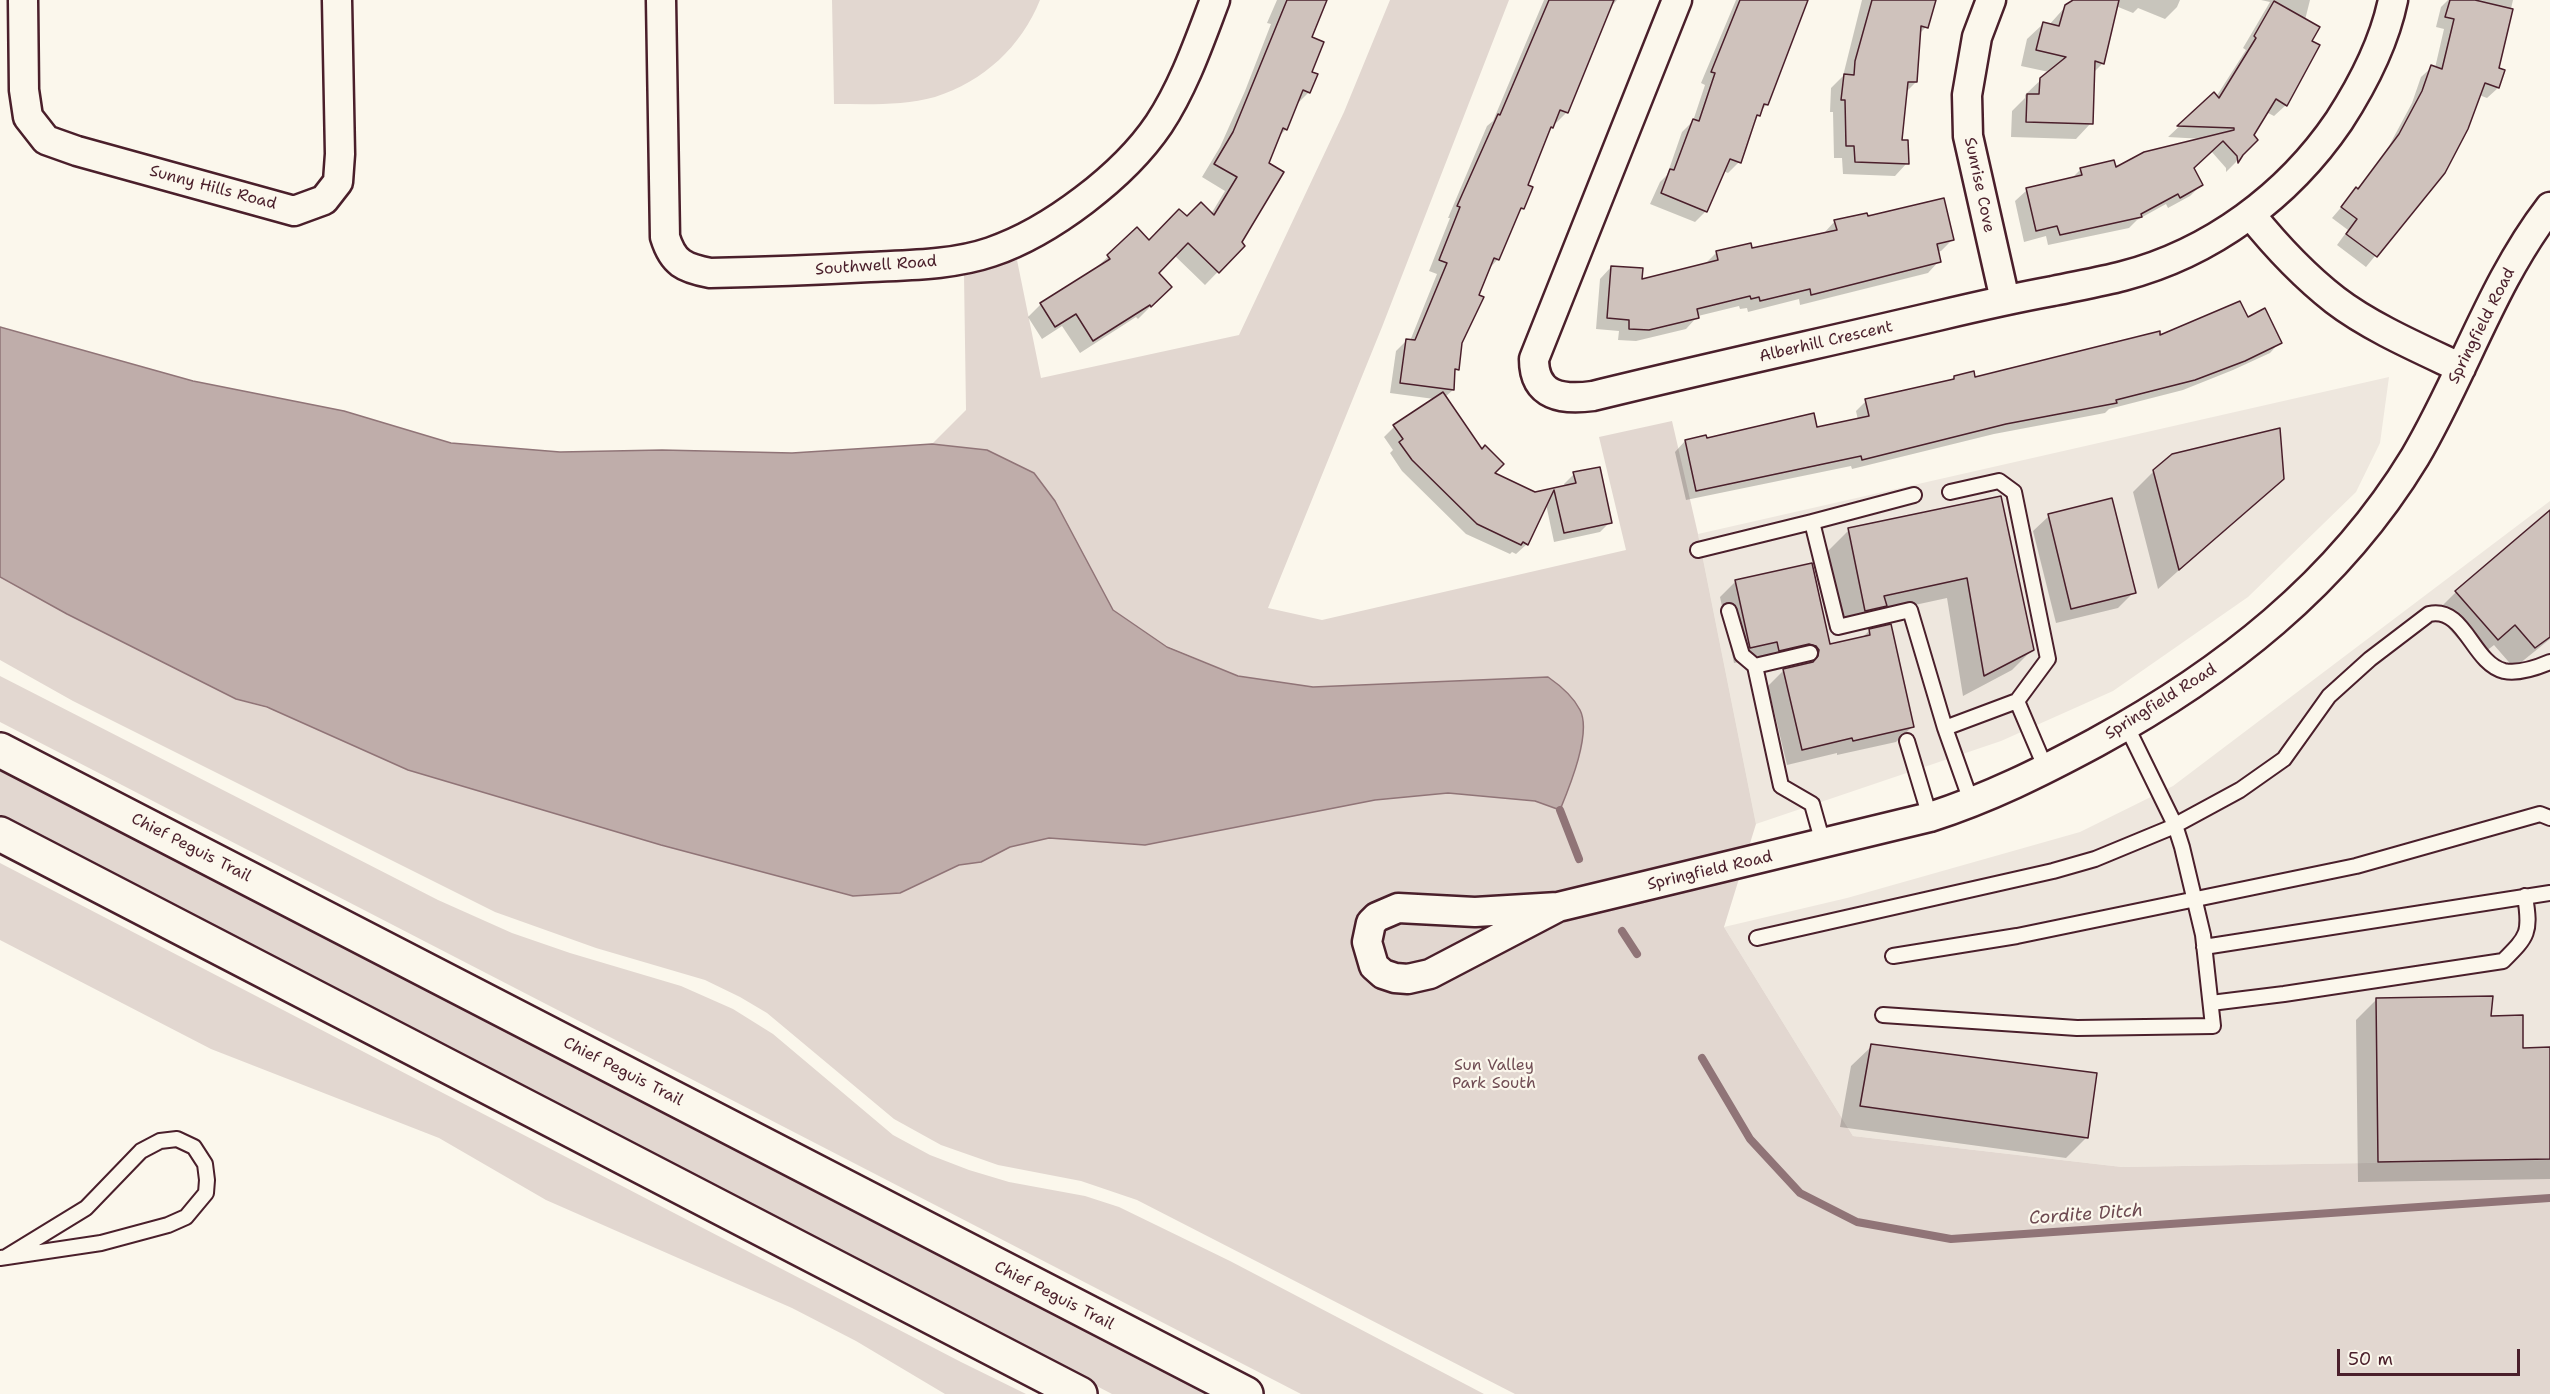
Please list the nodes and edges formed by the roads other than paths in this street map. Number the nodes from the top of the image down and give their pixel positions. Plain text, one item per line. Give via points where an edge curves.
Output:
1 (23, 0) edge
2 (338, 0) edge
3 (661, 0) edge
4 (1215, 0) edge
5 (1677, 0) edge
6 (1991, 0) edge
7 (2393, 0) edge
8 (2550, 207) edge
9 (2251, 215) junction
10 (2005, 300) junction
11 (2461, 368) junction
12 (1950, 492) dead end
13 (1914, 495) dead end
14 (1812, 522) junction
15 (1698, 549) dead end
16 (1729, 611) dead end
17 (1810, 654) dead end
18 (2550, 662) edge
19 (1755, 666) junction
20 (2017, 700) junction
21 (2126, 725) junction
22 (1945, 728) junction
23 (1907, 741) dead end
24 (0, 750) edge
25 (2046, 769) junction
26 (1972, 804) junction
27 (1930, 817) junction
28 (2550, 818) edge
29 (2175, 825) junction
30 (0, 834) edge
31 (1823, 843) junction
32 (2550, 893) edge
33 (2525, 896) junction
34 (2196, 900) junction
35 (1558, 907) junction
36 (1757, 938) dead end
37 (2204, 947) junction
38 (1893, 956) dead end
39 (2211, 1003) junction
40 (1883, 1015) dead end
41 (3, 1257) edge
42 (1080, 1394) edge
43 (1246, 1394) edge

1 - 2 street, Sunny Hills Road via 28,117 46,140 294,211 324,200 338,182
3 - 4 street, Southwell Road via 665,237 671,255 689,269 710,273 926,265 991,252 1052,222 1132,159 1159,124 1188,70
5 - 10 street, Alberhill Crescent via 1533,359 1540,385 1554,395 1593,396
6 - 10 street, Sunrise Cove via 1977,38 1967,95 1968,136
7 - 9 street, Alberhill Crescent via 2375,56 2329,135 2301,170
8 - 11 street, Springfield Road via 2516,259
9 - 10 street, Alberhill Crescent via 2187,253 2123,276
9 - 11 street via 2305,275 2337,302
11 - 21 street, Springfield Road via 2402,476 2326,573 2254,639 2188,688
12 - 20 lane via 1999,481 2014,492 2048,659
13 - 14 lane
14 - 15 lane
14 - 22 lane via 1838,627 1910,610
16 - 19 lane via 1742,655
17 - 19 lane
18 - 29 lane via 2520,671 2504,671 2489,663 2449,615 2429,614 2370,658 2329,696 2284,759 2240,790
19 - 31 lane via 1781,786 1812,804
20 - 22 lane
20 - 25 lane
21 - 25 street, Springfield Road
21 - 29 lane
22 - 26 lane
23 - 27 lane
24 - 43 main road, Chief Peguis Trail
25 - 26 street, Springfield Road
26 - 27 street, Springfield Road
27 - 31 street, Springfield Road
28 - 34 lane via 2531,816 2356,866
29 - 34 lane
29 - 36 lane via 2096,859 2053,871
30 - 42 main road
31 - 35 street, Springfield Road
32 - 33 lane
33 - 37 lane
33 - 39 lane via 2529,918 2526,938 2503,961
34 - 37 lane
34 - 38 lane
35 - 35 street, Springfield Road via 1475,912 1398,908 1371,923 1367,932 1369,955 1383,974 1395,978 1430,974
37 - 39 lane
39 - 40 lane via 2213,1026 2202,1027 2077,1028
41 - 41 lane via 101,1243 186,1217 206,1192 206,1164 194,1147 177,1139 160,1141 141,1151 86,1208

